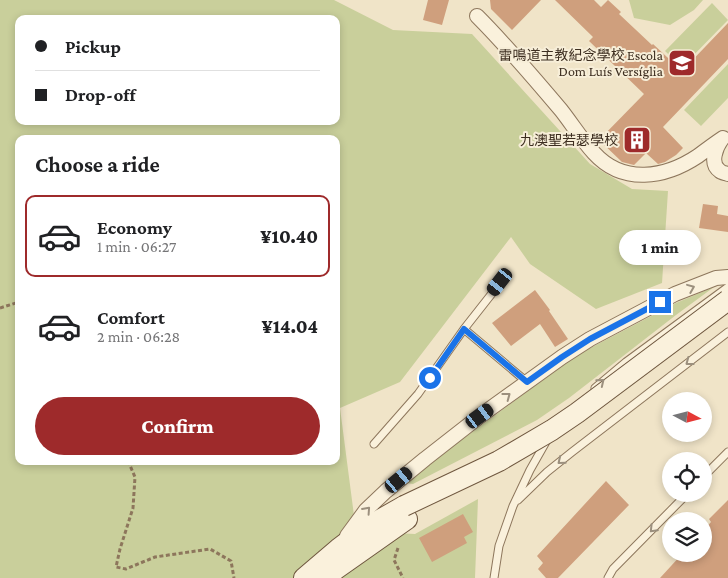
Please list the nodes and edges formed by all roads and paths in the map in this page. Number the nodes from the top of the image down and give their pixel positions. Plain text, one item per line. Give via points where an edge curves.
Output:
1 (477, 16) dead end
2 (725, 135) edge
3 (678, 167) junction
4 (724, 172) edge
5 (728, 276) edge
6 (500, 282) dead end
7 (728, 286) edge
8 (728, 300) edge
9 (15, 303) edge
10 (0, 308) edge
11 (728, 314) edge
12 (464, 329) junction
13 (728, 332) edge
14 (527, 382) junction
15 (587, 394) dead end
16 (575, 406) dead end
17 (374, 444) dead end
18 (728, 452) edge
19 (130, 465) edge
20 (712, 468) edge
21 (679, 502) edge
22 (513, 506) junction
23 (401, 515) junction
24 (338, 549) junction
25 (234, 578) edge
26 (304, 578) edge
27 (326, 578) edge
28 (403, 578) edge
29 (494, 578) edge
30 (608, 578) edge

1 - 3 street via 534,78 594,153 607,164 618,171 644,175
2 - 3 street
2 - 4 street via 714,156 715,165
3 - 4 street via 698,166
14 -> 5 street via 569,352 616,325 675,294
6 - 12 lane
15 -> 7 lane
8 - 23 street, bridge via 552,430
9 - 10 path
11 - 23 street via 557,441 504,471
12 - 14 lane
12 - 17 lane via 418,394
13 -> 22 lane via 547,472
24 -> 14 street via 366,510 386,491
16 - 22 lane via 555,428
18 - 20 lane
19 - 25 path via 135,477 133,508 116,567 126,569 155,557 210,548 231,561
21 -> 30 lane
22 - 29 lane via 498,546
23 - 24 street via 367,527
23 - 27 street
23 - 28 path via 394,560
24 - 26 street

